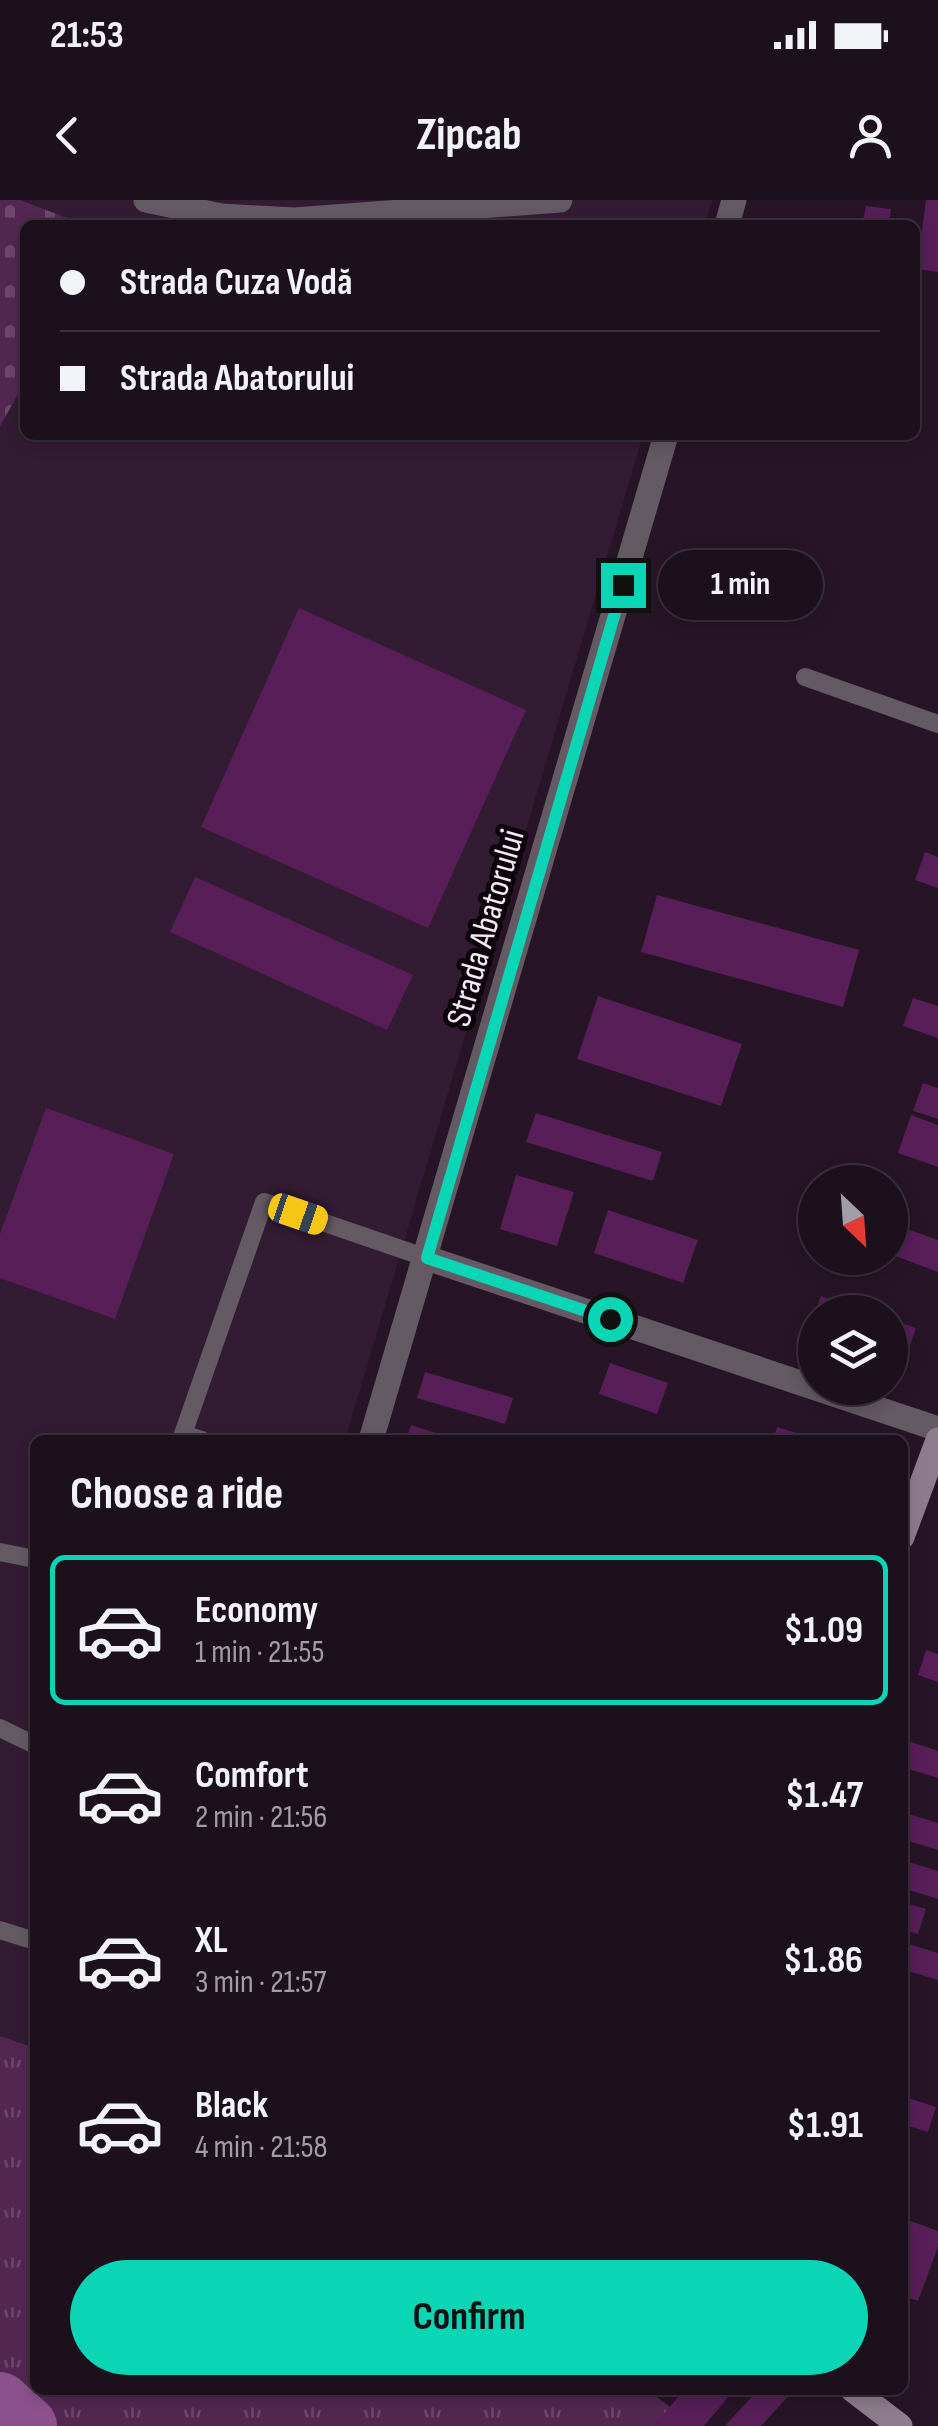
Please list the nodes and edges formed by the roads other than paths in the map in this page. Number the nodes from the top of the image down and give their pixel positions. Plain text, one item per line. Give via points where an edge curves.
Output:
1 (146, 200) edge
2 (560, 200) edge
3 (665, 440) edge
4 (805, 677) dead end
5 (938, 724) edge
6 (427, 1258) junction
7 (938, 1428) edge
8 (186, 1435) edge
9 (373, 1435) edge
10 (938, 1440) edge
11 (908, 1521) edge
12 (0, 1552) edge
13 (30, 1559) edge
14 (0, 1728) edge
15 (30, 1743) edge
16 (0, 1930) edge
17 (30, 1939) edge
18 (860, 2395) edge
19 (900, 2426) edge

1 - 2 street via 221,216 294,220
3 - 6 street, Strada Abatorului
4 - 5 lane
6 - 7 street
6 - 8 lane via 264,1202
6 - 9 street, Strada Abatorului
10 - 11 street
12 - 13 lane
14 - 15 lane
16 - 17 lane
18 - 19 street

